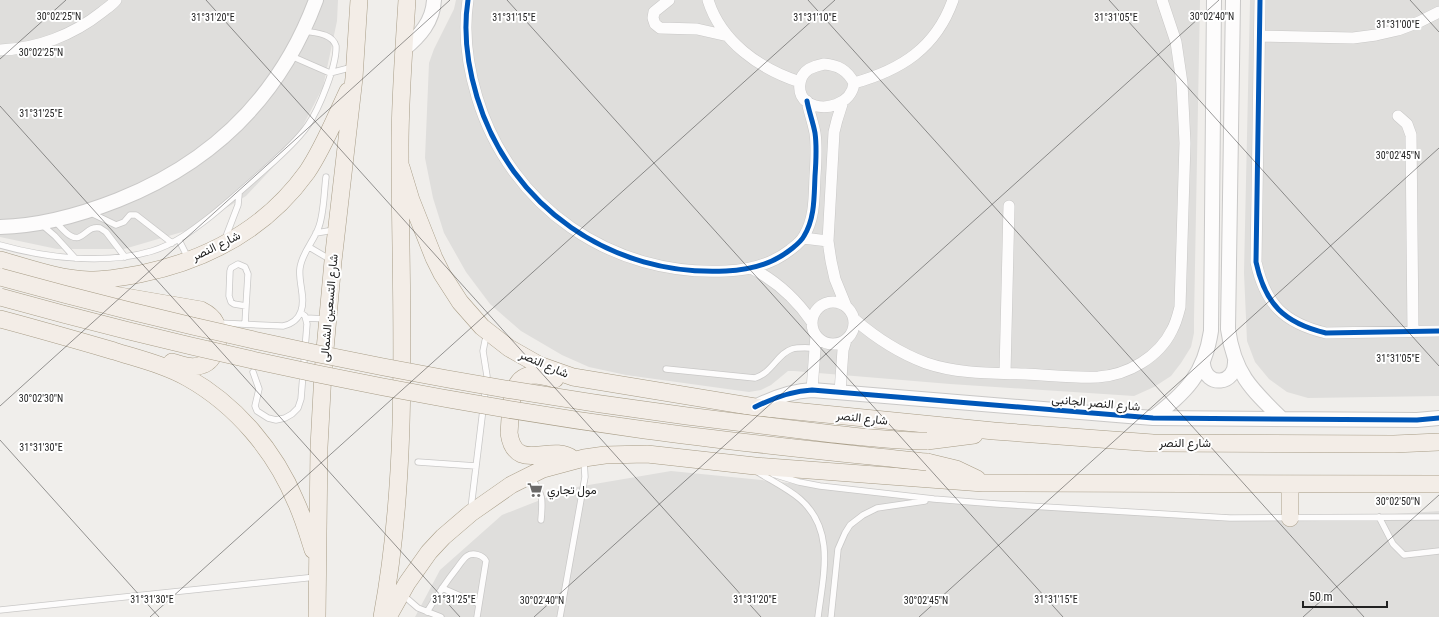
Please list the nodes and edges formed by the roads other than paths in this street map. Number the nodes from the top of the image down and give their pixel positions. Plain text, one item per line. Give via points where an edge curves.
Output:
1 (116, 0) edge
2 (316, 0) edge
3 (359, 0) edge
4 (407, 0) edge
5 (434, 0) edge
6 (468, 0) edge
7 (669, 0) edge
8 (708, 0) edge
9 (953, 0) edge
10 (1214, 0) edge
11 (1234, 0) edge
12 (1260, 0) edge
13 (1162, 2) edge
14 (1439, 12) edge
15 (303, 31) junction
16 (728, 36) junction
17 (1260, 36) junction
18 (404, 49) junction
19 (0, 50) edge
20 (291, 56) junction
21 (355, 72) junction
22 (330, 73) junction
23 (800, 82) junction
24 (854, 83) junction
25 (843, 101) junction
26 (807, 102) junction
27 (1398, 116) dead end
28 (401, 167) junction
29 (326, 177) dead end
30 (239, 194) junction
31 (1009, 206) dead end
32 (88, 211) junction
33 (54, 220) junction
34 (39, 223) junction
35 (0, 227) edge
36 (336, 230) junction
37 (316, 233) junction
38 (804, 238) junction
39 (179, 240) junction
40 (828, 241) junction
41 (172, 243) junction
42 (0, 245) edge
43 (223, 246) junction
44 (309, 247) junction
45 (125, 257) junction
46 (75, 258) junction
47 (0, 260) edge
48 (189, 260) junction
49 (333, 261) junction
50 (753, 269) junction
51 (55, 275) junction
52 (0, 277) edge
53 (0, 297) edge
54 (246, 306) junction
55 (846, 306) junction
56 (301, 313) junction
57 (306, 318) junction
58 (0, 319) edge
59 (328, 319) junction
60 (854, 319) junction
61 (216, 322) junction
62 (812, 322) junction
63 (245, 324) junction
64 (1413, 331) junction
65 (1439, 331) edge
66 (489, 333) junction
67 (816, 335) junction
68 (846, 340) junction
69 (815, 348) junction
70 (146, 361) junction
71 (1235, 361) junction
72 (1203, 364) junction
73 (666, 369) dead end
74 (253, 372) dead end
75 (1005, 373) junction
76 (590, 380) junction
77 (812, 390) junction
78 (840, 392) junction
79 (755, 407) junction
80 (1153, 418) junction
81 (1439, 418) edge
82 (1282, 419) junction
83 (994, 431) junction
84 (1439, 442) edge
85 (579, 459) junction
86 (418, 462) dead end
87 (476, 466) junction
88 (751, 466) junction
89 (529, 476) junction
90 (983, 483) junction
91 (1290, 484) junction
92 (1439, 484) edge
93 (934, 500) junction
94 (471, 513) junction
95 (1379, 517) junction
96 (1439, 517) edge
97 (1290, 518) junction
98 (541, 520) dead end
99 (1439, 551) edge
100 (318, 570) junction
101 (442, 588) junction
102 (402, 593) junction
103 (479, 604) junction
104 (0, 610) edge
105 (427, 612) junction
106 (317, 617) edge
107 (382, 617) edge
108 (388, 617) edge
109 (441, 617) edge
110 (477, 617) edge
111 (560, 617) edge
112 (818, 617) edge
113 (832, 617) edge

1 - 19 street via 87,24 57,38 30,47
2 - 15 street
3 - 21 main road, شارع التسعين الشمالى
4 - 18 main road
5 - 18 street via 430,19 422,32
6 - 50 street via 468,58 481,111 506,160 540,202 583,236 633,259 686,271
7 - 16 street via 654,12 655,24 660,28 697,29
8 - 16 street
9 - 24 street via 949,12 929,42 909,60 873,78
10 - 72 street via 1211,331
11 - 71 street via 1228,329
12 - 17 street
13 - 75 street via 1171,25 1178,57 1185,143 1180,307 1172,330 1159,348 1144,361 1135,367 1110,375 1098,377
14 - 17 street via 1398,30 1376,35 1353,38
15 - 20 street
15 - 22 lane via 327,36 335,42 336,50
16 - 23 street via 758,63 784,77
17 - 64 street via 1256,262 1267,296 1278,310 1292,321 1326,333
18 - 28 main road
20 - 22 lane
20 - 32 street via 258,103 214,146 163,180
21 - 22 lane
21 - 36 main road, شارع التسعين الشمالى
21 - 43 main road, شارع النصر via 320,148 296,186 261,221
22 - 30 lane via 319,106 308,126
23 - 24 street via 809,69 824,64 839,67
23 - 26 street via 802,96
24 - 25 street via 851,94
25 - 26 street via 826,106
25 - 40 street via 834,132
26 - 38 street via 813,122 816,152 814,210
27 - 64 street via 1407,124 1411,135
28 - 66 main road, شارع النصر via 413,208 442,274 460,302
28 - 107 main road via 400,439 392,552
29 - 37 lane via 320,222
30 - 39 lane
30 - 43 lane via 238,205
31 - 75 street
32 - 33 street
32 - 41 lane via 116,225 122,224 130,215 136,215
33 - 34 street
33 - 45 lane via 77,238 90,229 100,228
34 - 35 street
34 - 46 lane
36 - 37 lane
36 - 49 main road, شارع التسعين الشمالى
37 - 44 lane
38 - 40 street
38 - 50 street via 784,256
39 - 41 lane
39 - 48 lane
40 - 55 street via 835,279
41 - 45 lane via 154,251
42 - 46 lane via 36,254
43 - 48 main road, شارع النصر
44 - 49 lane
44 - 56 lane via 300,267 303,301
45 - 46 lane
47 - 51 main road, شارع النصر
48 - 51 main road, شارع النصر via 153,271 112,278 89,280
49 - 59 main road, شارع التسعين الشمالى
50 - 62 street via 781,286
51 - 61 main road via 75,288 201,310
52 - 83 main road, bridge via 165,319 406,371 649,411 894,440 961,438
53 - 90 main road, bridge via 160,339 405,391 643,430 927,462 956,469
54 - 54 lane via 248,274 245,267 238,264 230,271 229,299 234,304
54 - 63 lane
55 - 60 street
55 - 62 street via 837,303 824,305 815,313
56 - 57 lane
56 - 63 lane via 288,325
57 - 59 lane
57 - 74 lane via 301,399 295,411 285,418 276,420 257,411 255,406 259,389
58 - 70 main road
59 - 100 main road, شارع التسعين الشمالى via 319,447
60 - 68 street via 854,327
60 - 75 street via 880,340 927,363 960,371
61 - 63 lane
61 - 70 main road via 218,331 215,352 210,360 202,365 192,367 158,359
62 - 67 street
64 - 65 street
66 - 76 main road, شارع النصر via 539,365
66 - 87 lane via 483,351 487,376
67 - 68 street via 830,344
67 - 69 street
68 - 78 street
69 - 73 lane via 796,348 788,351 765,373 755,378
69 - 77 street
70 - 100 main road via 174,371 213,394 260,441 296,501
71 - 72 street via 1230,376 1220,380 1210,378
71 - 82 street via 1252,390
72 - 80 street via 1184,392
76 - 79 main road, شارع النصر
76 - 85 main road via 576,383 530,375 520,380 513,393 509,433 516,450 530,457 560,453
77 - 78 street, شارع النصر الجانبى
77 - 79 street, شارع النصر الجانبى via 781,395
78 - 80 street, شارع النصر الجانبى
79 - 83 main road, شارع النصر
80 - 82 street, شارع النصر الجانبى
81 - 82 street, شارع النصر الجانبى
83 - 84 main road, شارع النصر via 1153,443
85 - 88 main road via 647,454
85 - 89 main road via 543,469
85 - 111 lane via 585,478
86 - 87 lane
87 - 94 lane
88 - 90 main road
88 - 93 lane via 784,478 820,486
88 - 112 lane via 800,500 816,518 825,554
89 - 94 main road via 511,485
89 - 98 lane via 541,494
90 - 91 main road
91 - 92 main road
91 - 97 main road
93 - 97 lane via 1230,518
93 - 113 lane via 877,508 850,526 838,549
94 - 102 main road via 429,552
95 - 96 lane
95 - 97 lane
95 - 99 lane via 1393,544 1404,555
100 - 104 lane
100 - 106 main road, شارع التسعين الشمالى
101 - 103 lane
101 - 103 lane via 466,556 481,556 486,564
101 - 105 lane
102 - 105 lane via 415,606
102 - 108 main road
103 - 110 lane
105 - 109 lane

